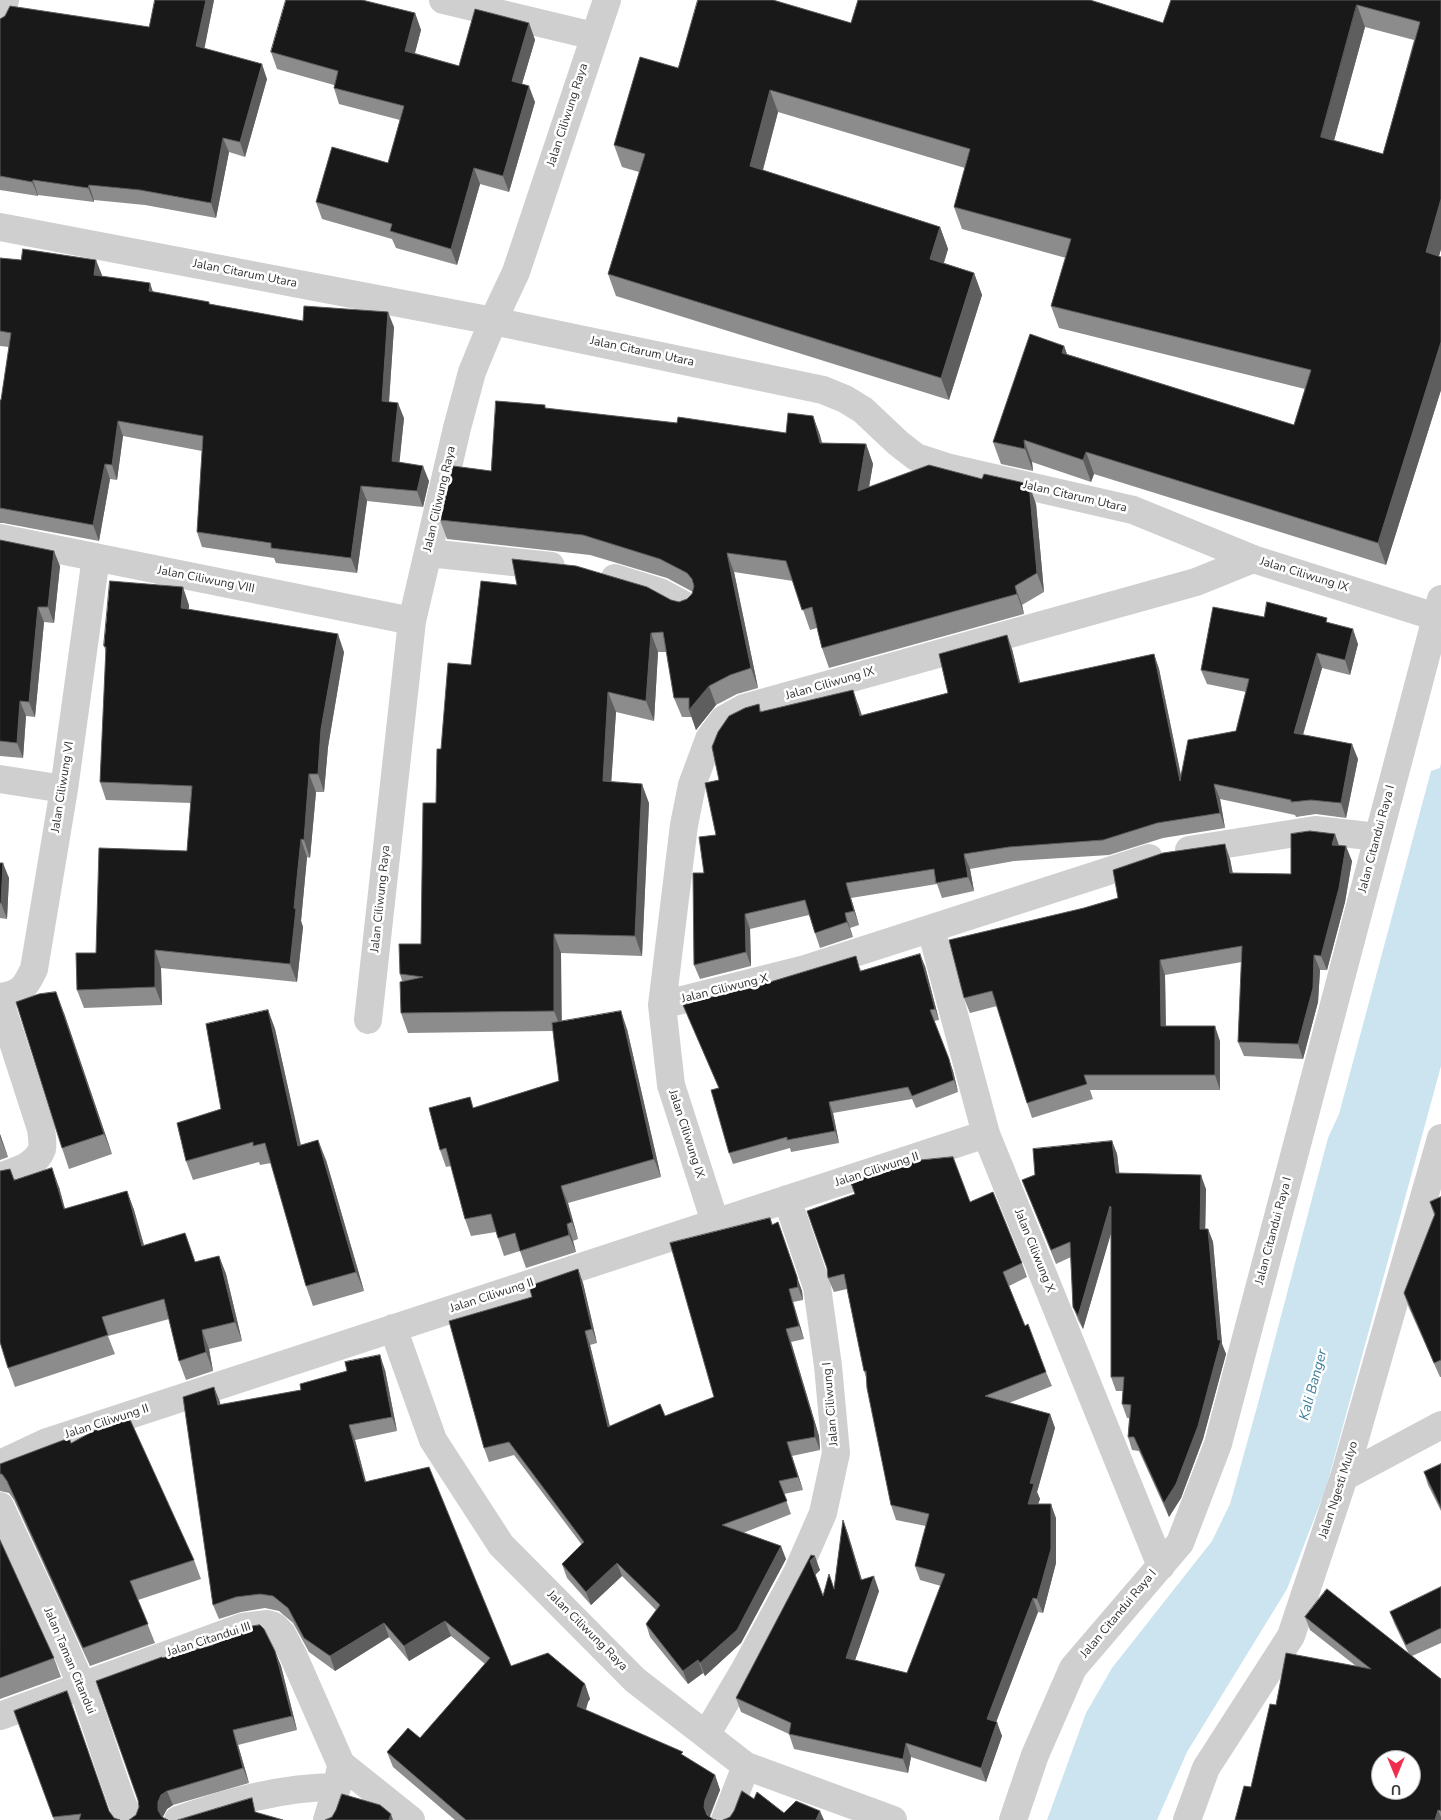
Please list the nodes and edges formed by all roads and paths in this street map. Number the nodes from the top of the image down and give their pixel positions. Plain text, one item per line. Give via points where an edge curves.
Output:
1 (5, 0) edge
2 (443, 0) edge
3 (607, 0) edge
4 (0, 19) edge
5 (594, 36) junction
6 (0, 227) edge
7 (493, 321) junction
8 (0, 538) edge
9 (428, 553) junction
10 (96, 558) junction
11 (1253, 559) junction
12 (686, 606) edge
13 (1439, 608) edge
14 (412, 621) junction
15 (0, 779) edge
16 (64, 789) junction
17 (1378, 836) junction
18 (931, 929) junction
19 (0, 997) edge
20 (0, 1002) edge
21 (662, 1005) junction
22 (368, 1020) dead end
23 (986, 1134) junction
24 (1441, 1138) edge
25 (0, 1177) edge
26 (787, 1199) junction
27 (715, 1222) junction
28 (392, 1328) junction
29 (1441, 1425) edge
30 (0, 1464) edge
31 (1344, 1477) junction
32 (0, 1506) edge
33 (1161, 1566) junction
34 (81, 1685) junction
35 (0, 1716) edge
36 (706, 1735) junction
37 (746, 1766) junction
38 (339, 1775) junction
39 (129, 1820) edge
40 (178, 1820) edge
41 (326, 1820) edge
42 (411, 1820) edge
43 (725, 1820) edge
44 (893, 1820) edge
45 (1013, 1820) edge
46 (1186, 1820) edge

1 - 4 street
2 - 5 street
3 - 5 street, Jalan Ciliwung Raya
5 - 7 street, Jalan Ciliwung Raya via 516,272
6 - 7 street, Jalan Citarum Utara
7 - 9 street, Jalan Ciliwung Raya via 472,372 456,428
7 - 11 street, Jalan Citarum Utara via 823,390 863,410 916,457 950,468 1133,510
8 - 10 street, Jalan Ciliwung VIII
9 - 12 street via 586,570 660,592
9 - 14 street, Jalan Ciliwung Raya
10 - 14 street, Jalan Ciliwung VIII
10 - 16 street, Jalan Ciliwung VI
11 - 13 street, Jalan Ciliwung IX
11 - 21 street, Jalan Ciliwung IX via 1196,582 744,708 724,719 709,739 692,785 684,825
13 - 17 street, Jalan Citandui Raya I
14 - 22 street, Jalan Ciliwung Raya
15 - 16 street
16 - 19 street, Jalan Ciliwung VI via 34,969 26,986 15,995
17 - 18 street, Jalan Ciliwung X via 1315,830 1165,853
17 - 33 street, Jalan Citandui Raya I via 1218,1444 1180,1543
18 - 21 street, Jalan Ciliwung X via 805,969
18 - 23 street, Jalan Ciliwung X
20 - 25 street via 41,1130 42,1148 37,1159
21 - 27 street, Jalan Ciliwung IX via 671,1085
23 - 26 street, Jalan Ciliwung II
23 - 33 street, Jalan Ciliwung X
24 - 31 street, Jalan Ngesti Mulyo
26 - 27 street, Jalan Ciliwung II
26 - 36 street, Jalan Ciliwung I via 818,1287 836,1453 823,1513 796,1575
27 - 28 street, Jalan Ciliwung II
28 - 30 street, Jalan Ciliwung II via 47,1442
28 - 36 street, Jalan Ciliwung Raya via 433,1440 501,1545 635,1680
29 - 31 street
31 - 46 street, Jalan Ngesti Mulyo via 1291,1636 1206,1768
32 - 34 street, Jalan Taman Citandui
33 - 45 street, Jalan Citandui Raya I via 1073,1668 1035,1755
34 - 35 street, Jalan Citandui III
34 - 38 street, Jalan Citandui III via 243,1627 274,1626 293,1655
34 - 39 street, Jalan Taman Citandui
36 - 37 street, Jalan Ciliwung Raya
37 - 43 street
37 - 44 street, Jalan Ciliwung Raya
38 - 40 street
38 - 41 street
38 - 42 street, Jalan Citandui III

